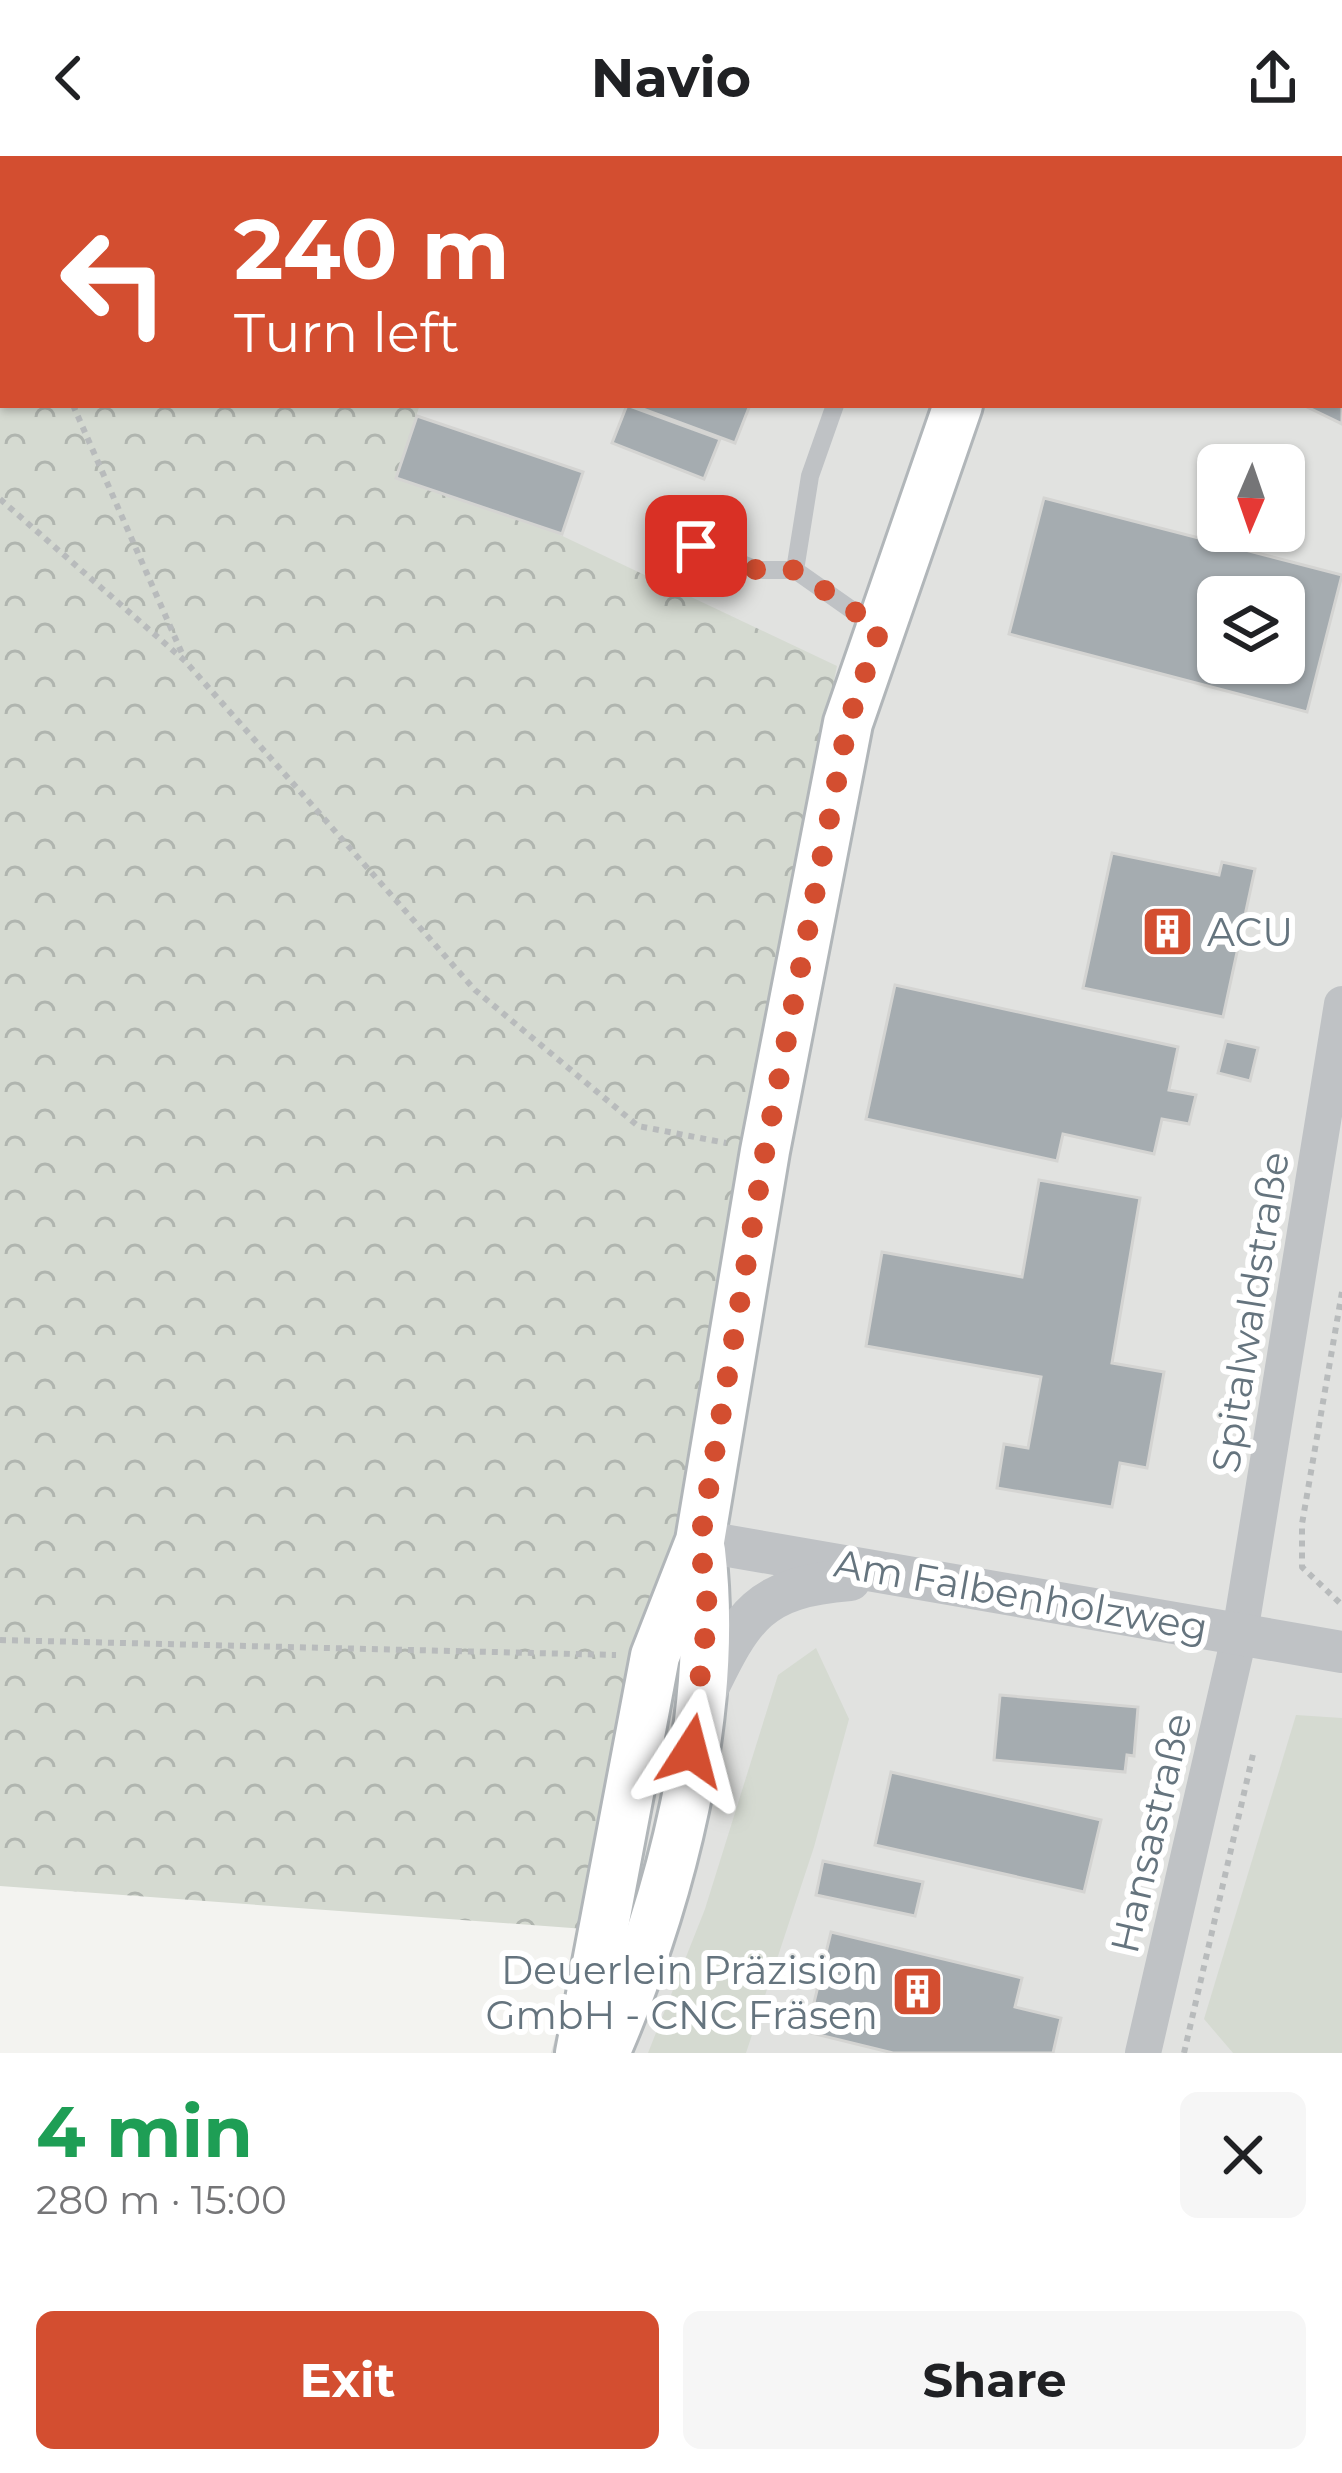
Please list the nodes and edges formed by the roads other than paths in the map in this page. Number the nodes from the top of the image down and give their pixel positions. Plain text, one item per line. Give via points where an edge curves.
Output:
1 (834, 408) edge
2 (957, 408) edge
3 (665, 534) dead end
4 (795, 570) junction
5 (880, 629) junction
6 (1342, 1004) edge
7 (700, 1541) junction
8 (912, 1575) junction
9 (1240, 1633) junction
10 (1342, 1652) edge
11 (699, 1706) junction
12 (580, 2053) edge
13 (604, 2053) edge
14 (1143, 2053) edge

1 - 4 lane via 810,476
2 - 5 main road
3 - 4 lane via 757,570
4 - 5 lane
5 - 7 main road via 848,723
6 - 9 street, Spitalwaldstraße
7 - 8 street, Am Falbenholzweg
7 - 11 main road via 708,1612
7 - 12 main road via 655,1656
8 - 9 street, Am Falbenholzweg
8 - 11 street via 802,1583 773,1594 730,1642
9 - 10 street, Am Falbenholzweg
9 - 14 street, Hansastraße
11 - 13 main road via 667,1888

